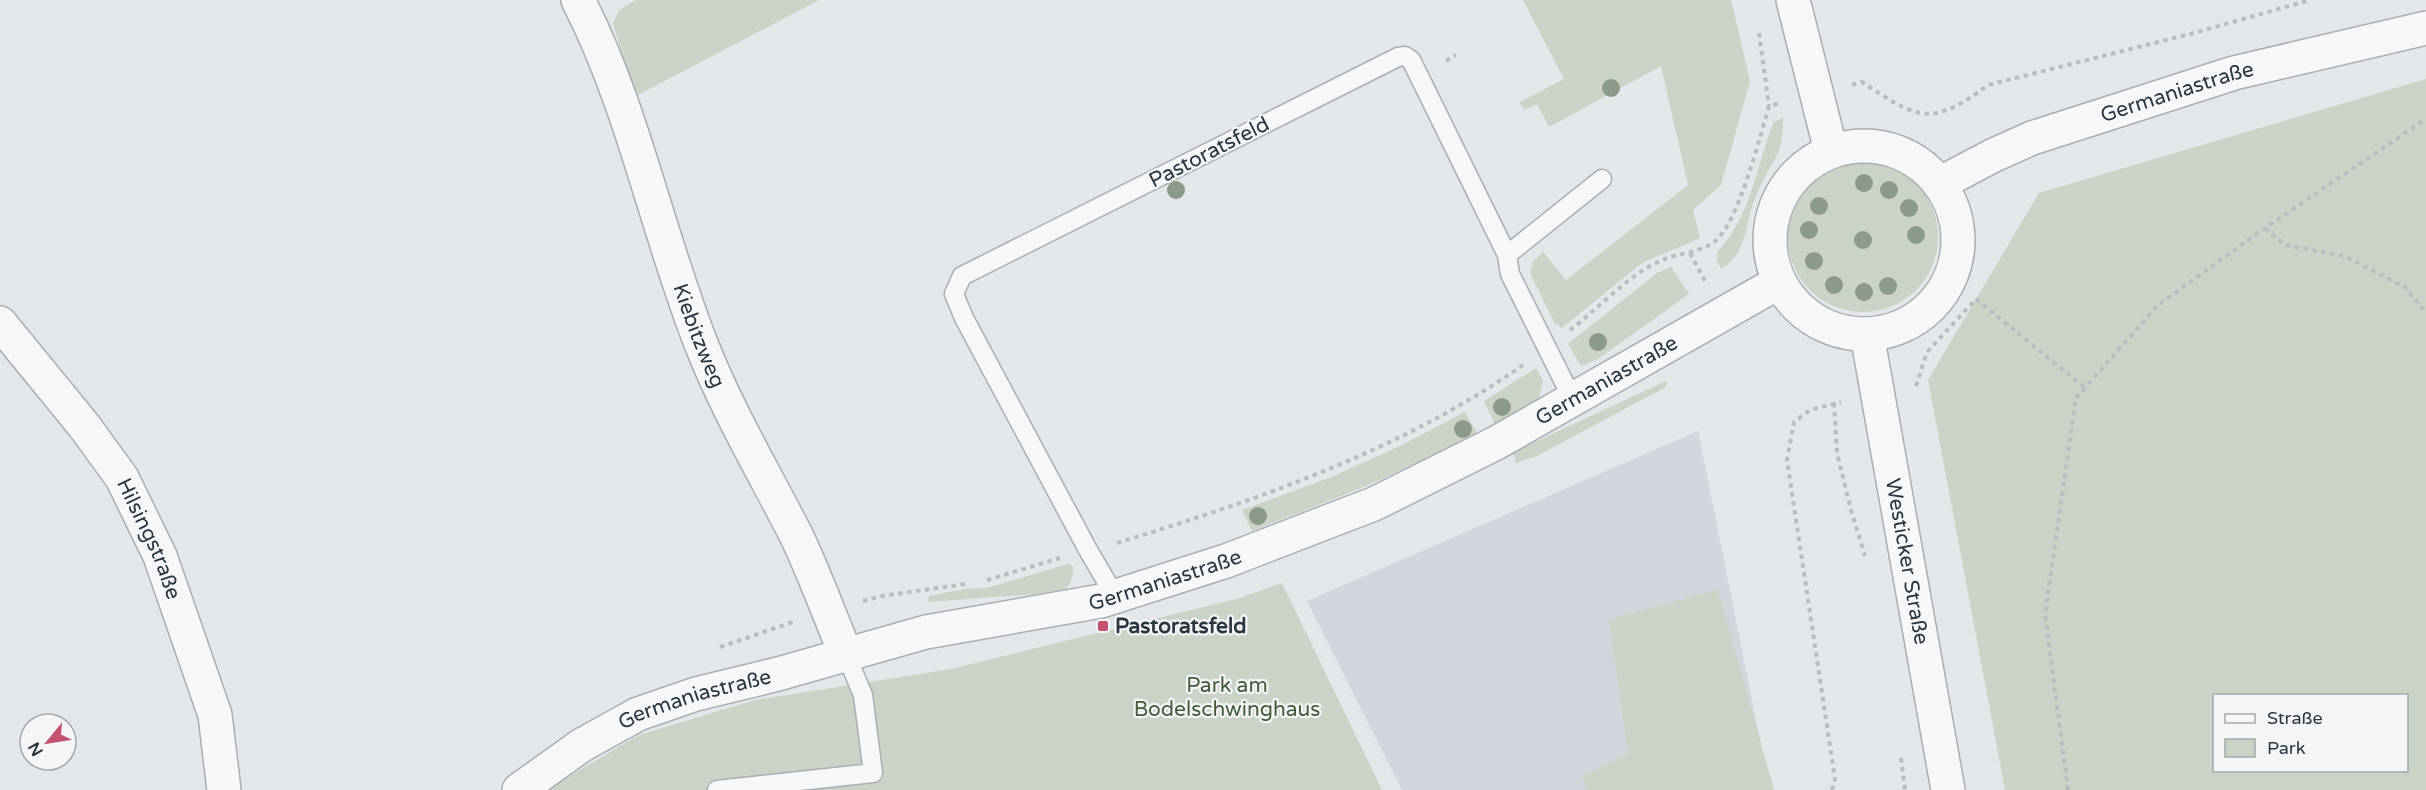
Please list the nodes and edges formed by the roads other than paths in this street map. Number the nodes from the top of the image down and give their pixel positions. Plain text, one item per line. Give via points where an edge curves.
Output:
1 (1793, 0) edge
2 (583, 2) edge
3 (2426, 28) edge
4 (1831, 151) junction
5 (1602, 178) dead end
6 (1939, 184) junction
7 (1507, 255) junction
8 (1779, 282) junction
9 (0, 323) edge
10 (1867, 334) junction
11 (1573, 400) junction
12 (1115, 596) junction
13 (846, 655) junction
14 (224, 790) edge
15 (519, 790) edge
16 (717, 790) edge
17 (1948, 790) edge

1 - 4 street
2 - 13 street, Kiebitzweg via 702,346 798,540
3 - 6 street, Germaniastraße via 2234,73 2032,138
4 - 6 street via 1860,145 1890,149 1917,162
4 - 8 street via 1796,175 1783,191 1771,221 1770,252
5 - 7 lane
6 - 10 street via 1951,205 1957,229 1957,254 1950,277 1936,300 1917,318 1893,329
7 - 11 lane, Pastoratsfeld via 1510,274
7 - 12 lane, Pastoratsfeld via 1405,56 962,276 954,294 964,318
8 - 10 street via 1795,304 1816,321 1840,331
8 - 11 street, Germaniastraße
9 - 14 street, Hilsingstraße via 123,478 160,556 215,716
10 - 17 street, Westicker Straße
11 - 12 street, Germaniastraße via 1374,504 1226,561
12 - 13 street, Germaniastraße via 926,632
13 - 15 street, Germaniastraße via 696,694 638,714 582,745
13 - 16 lane via 863,695 873,773

